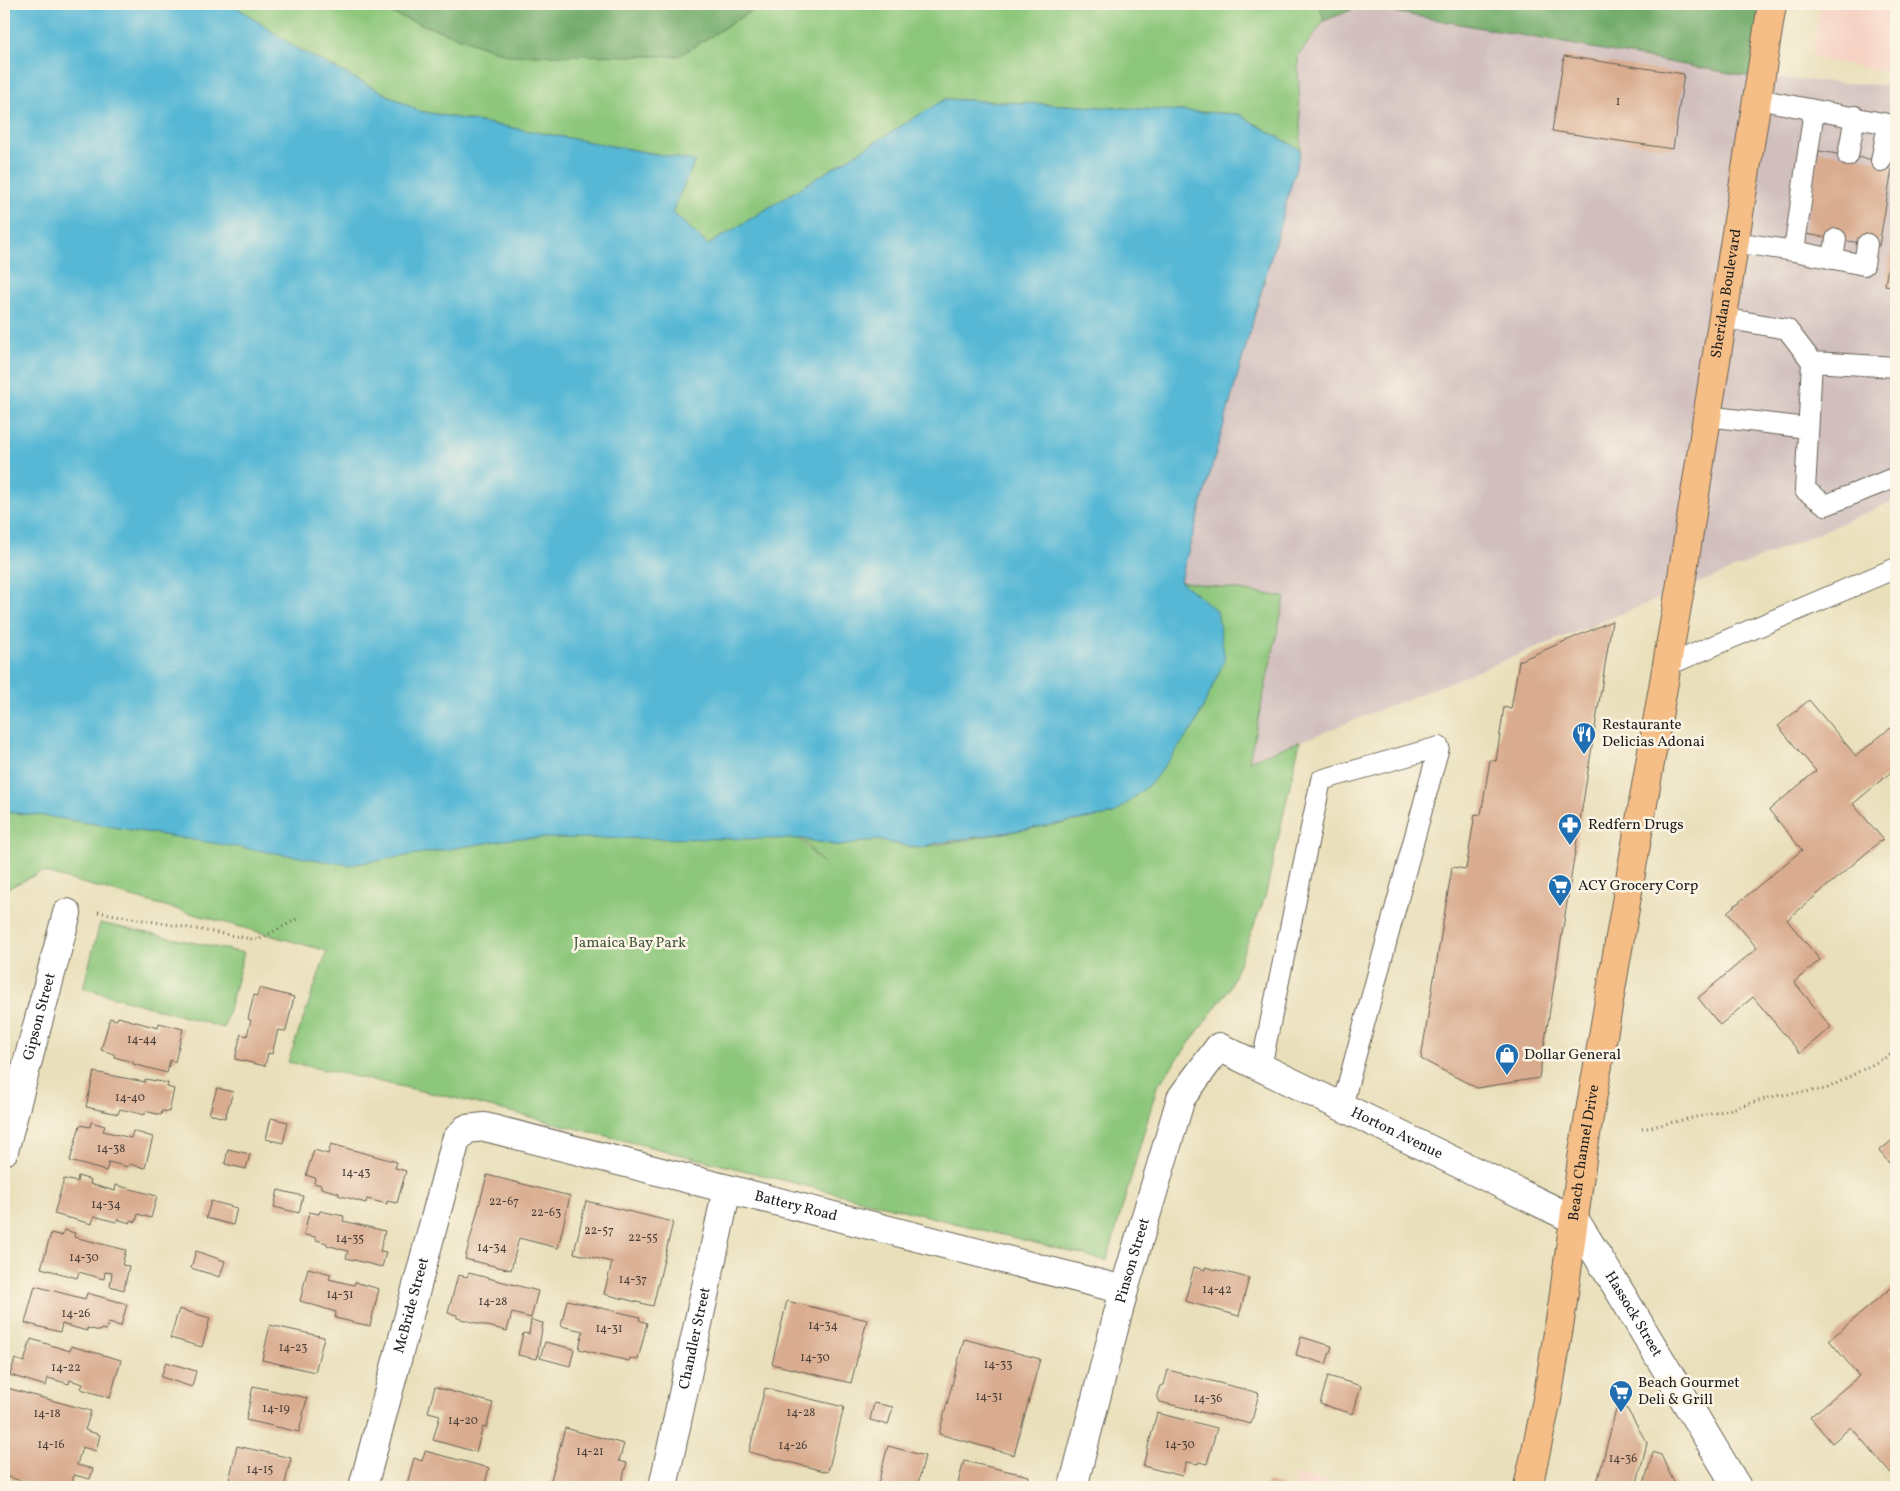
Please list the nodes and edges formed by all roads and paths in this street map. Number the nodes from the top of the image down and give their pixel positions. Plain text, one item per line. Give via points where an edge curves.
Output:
1 (1772, 4) edge
2 (1757, 99) junction
3 (1814, 110) junction
4 (1855, 116) junction
5 (1892, 120) edge
6 (1848, 156) dead end
7 (1881, 161) dead end
8 (1836, 239) dead end
9 (1735, 242) junction
10 (1867, 244) dead end
11 (1794, 251) junction
12 (1833, 259) junction
13 (1723, 318) junction
14 (1812, 362) junction
15 (1896, 367) edge
16 (1707, 416) junction
17 (1807, 428) junction
18 (1896, 477) edge
19 (1896, 568) edge
20 (1681, 583) joint
21 (1666, 666) junction
22 (67, 913) joint
23 (297, 919) dead end
24 (1219, 1047) joint
25 (1896, 1052) edge
26 (1261, 1067) junction
27 (1342, 1106) junction
28 (466, 1129) joint
29 (1642, 1129) dead end
30 (4, 1151) edge
31 (727, 1189) junction
32 (1574, 1220) junction
33 (1124, 1290) junction
34 (363, 1487) edge
35 (662, 1487) edge
36 (1073, 1487) edge
37 (1528, 1487) edge
38 (1737, 1487) edge

1 - 2 main road, Sheridan Boulevard
2 - 3 lane
2 - 9 main road, Sheridan Boulevard
3 - 4 lane
3 - 11 lane
4 - 5 lane
4 - 6 lane
5 - 7 lane
8 - 12 lane
9 - 11 lane
9 - 13 main road, Sheridan Boulevard
10 - 12 lane via 1864,265
11 - 12 lane
13 - 14 lane via 1787,329
13 - 16 main road, Sheridan Boulevard
14 - 15 lane
14 - 17 lane
16 - 17 lane
16 - 20 main road, Sheridan Boulevard
17 - 18 lane via 1805,490 1826,506
19 - 21 lane
20 - 21 main road, Beach Channel Drive
21 - 32 main road, Beach Channel Drive
22 - 23 path via 98,912 258,940
22 - 30 street, Gipson Street
24 - 26 street, Horton Avenue
24 - 33 street, Pinson Street via 1181,1098
25 - 29 path via 1826,1090 1775,1096
26 - 27 street, Horton Avenue
26 - 27 lane via 1321,780 1439,747
27 - 32 street, Horton Avenue
28 - 31 street, Battery Road via 485,1127
28 - 34 street, McBride Street via 456,1140
31 - 33 street, Battery Road
31 - 35 street, Chandler Street
32 - 37 main road, Beach Channel Drive via 1547,1400
32 - 38 street, Hassock Street
33 - 36 street, Pinson Street

